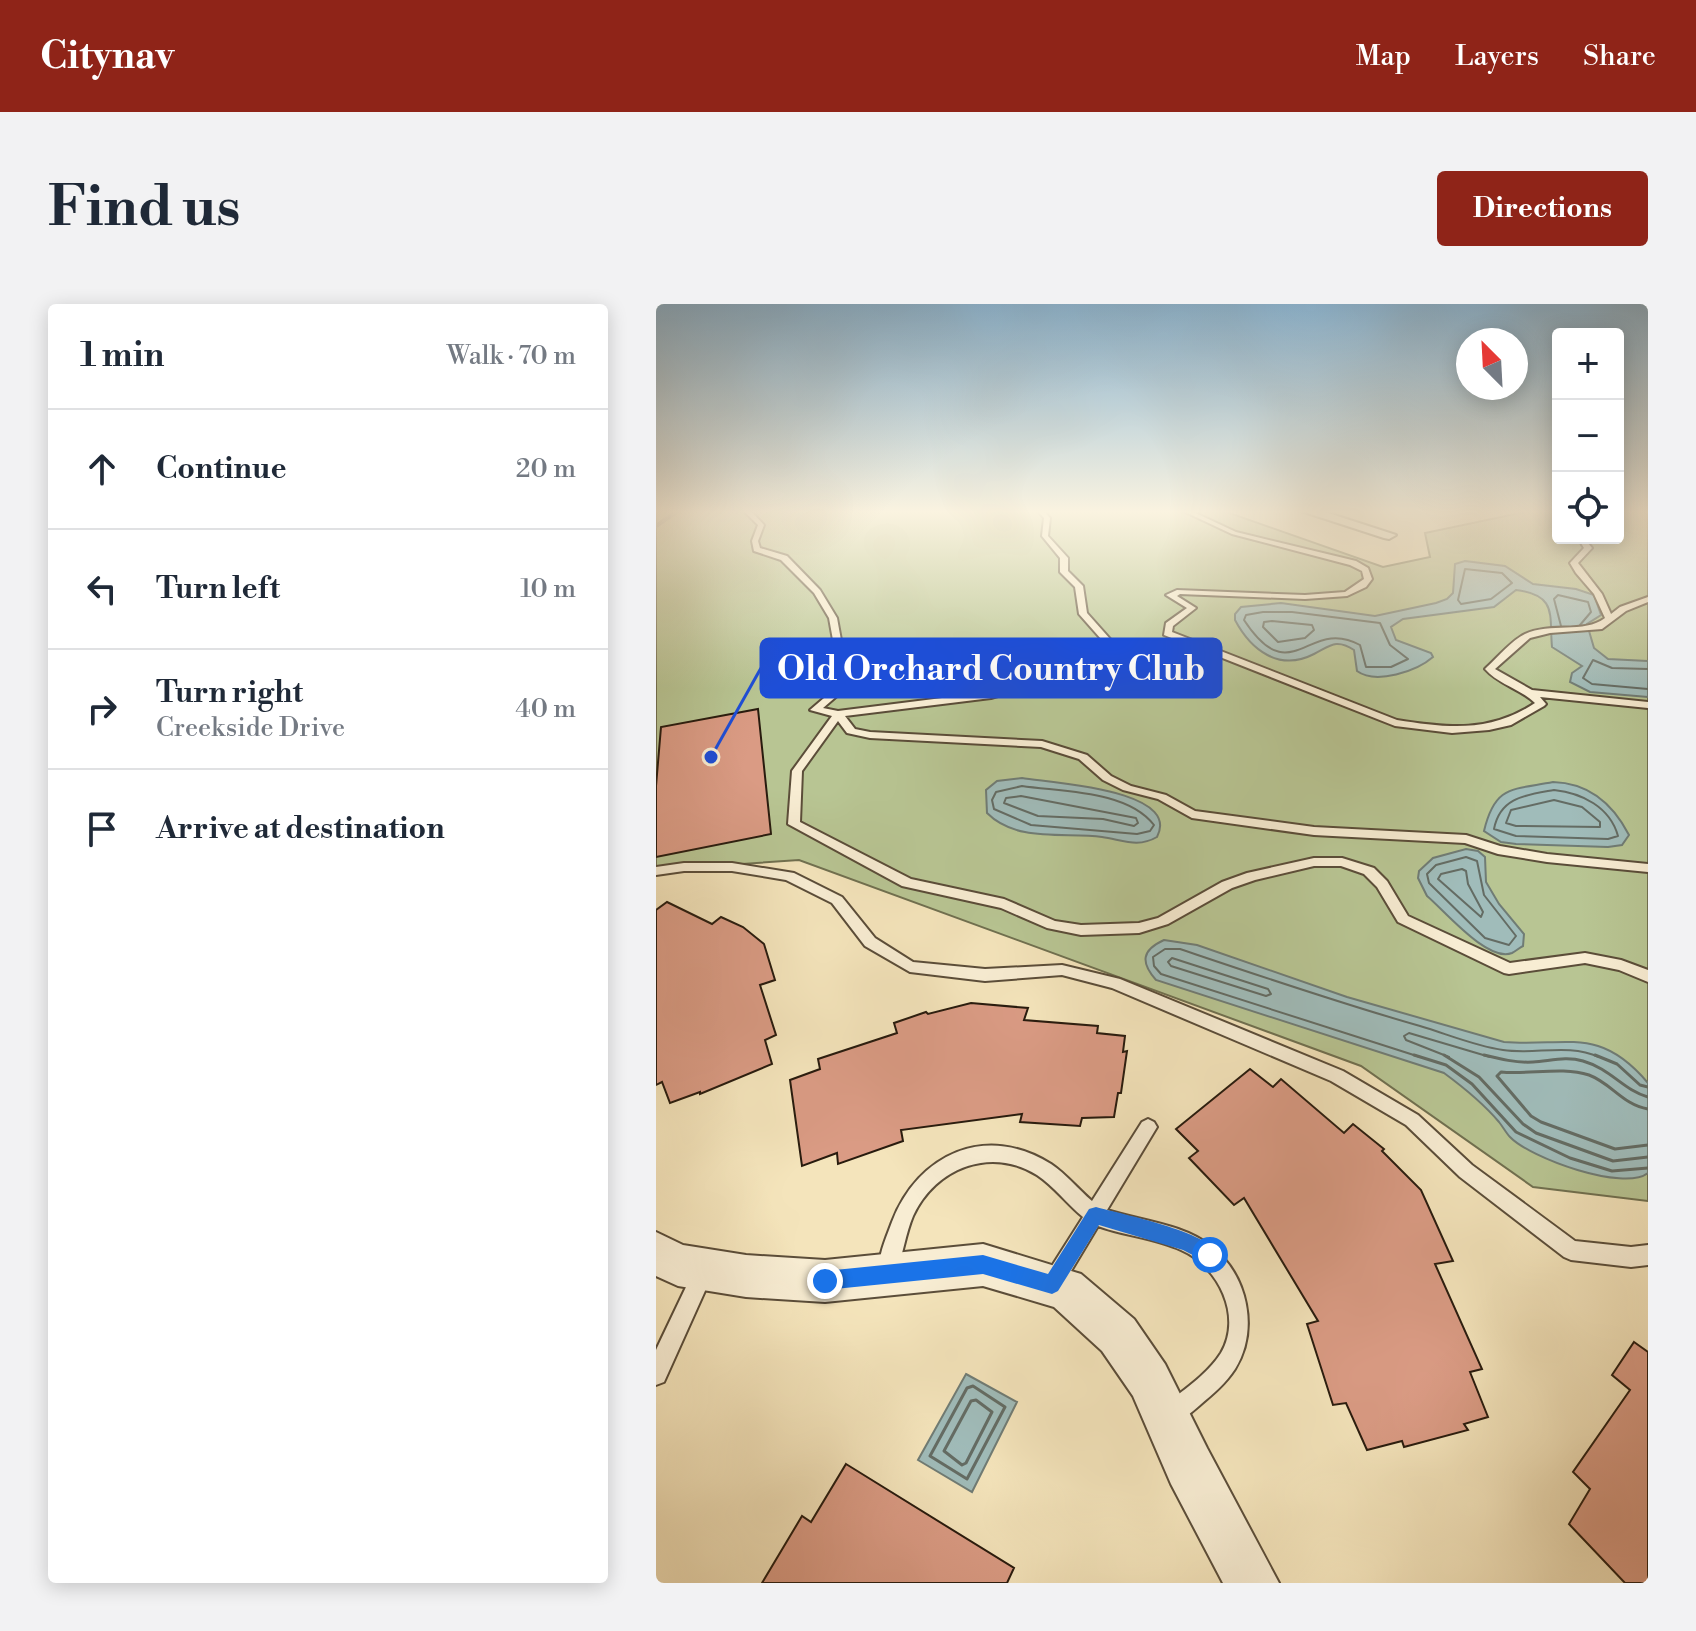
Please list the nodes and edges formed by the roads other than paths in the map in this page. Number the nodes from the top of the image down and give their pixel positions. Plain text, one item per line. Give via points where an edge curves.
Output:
1 (798, 570) edge
2 (1064, 570) edge
3 (1364, 570) edge
4 (1577, 570) edge
5 (1648, 599) edge
6 (1610, 619) junction
7 (1533, 693) junction
8 (1648, 705) edge
9 (838, 714) junction
10 (1648, 868) edge
11 (656, 871) edge
12 (1648, 976) edge
13 (1148, 1127) dead end
14 (1096, 1215) junction
15 (656, 1253) edge
16 (1648, 1255) edge
17 (705, 1269) junction
18 (886, 1274) junction
19 (1052, 1285) junction
20 (656, 1374) edge
21 (1166, 1417) junction
22 (1252, 1583) edge

1 - 9 lane via 833,618 839,651 853,670 849,681 815,710
2 - 9 lane via 1079,586 1083,614 1115,649 1051,678 991,695
3 - 7 lane via 1368,579 1347,594 1170,595 1192,608 1169,625 1167,633 1356,710 1408,725 1478,731 1507,724 1541,704
4 - 6 lane via 1598,594
5 - 6 lane
6 - 7 lane via 1599,627 1527,636 1490,669 1501,681
7 - 8 lane
9 - 10 lane via 851,731 870,735 1061,748 1083,757 1107,778 1192,814 1314,831 1466,839 1547,858
9 - 12 lane via 797,771 794,824 907,883 1004,904 1052,925 1105,931 1163,921 1252,876 1314,862 1342,862 1369,871 1403,919 1509,969 1585,958
11 - 16 lane via 732,867 789,876 837,900 870,942 910,967 985,975 1062,970 1115,983 1337,1076 1412,1120 1466,1171 1571,1250
13 - 14 lane
14 - 18 lane via 1041,1169 1015,1155 972,1155 927,1179 910,1205
14 - 19 lane
14 - 21 lane via 1187,1242 1210,1255 1225,1273 1237,1302 1238,1330 1229,1359 1207,1385
15 - 17 street via 678,1265
17 - 18 street via 825,1281
17 - 20 lane
18 - 19 street via 983,1265
19 - 21 street via 1066,1289 1118,1335 1149,1380
21 - 22 street

